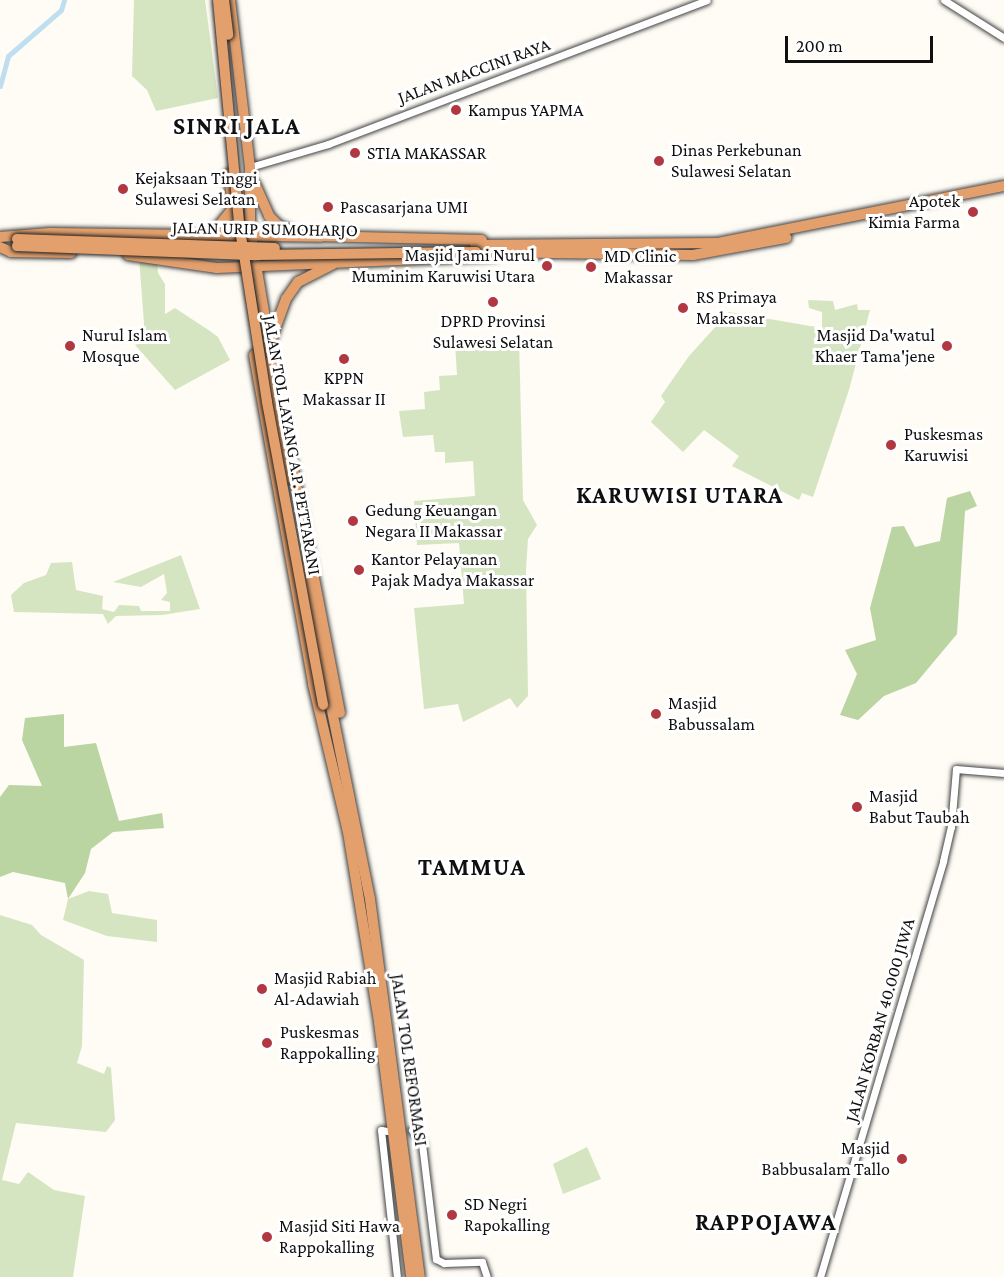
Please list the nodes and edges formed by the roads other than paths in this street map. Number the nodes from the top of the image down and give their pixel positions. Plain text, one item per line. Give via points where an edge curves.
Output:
1 (216, 0) edge
2 (224, 0) edge
3 (707, 0) edge
4 (944, 0) edge
5 (232, 9) edge
6 (216, 12) junction
7 (1004, 38) edge
8 (250, 168) junction
9 (1004, 186) edge
10 (1004, 193) edge
11 (232, 210) junction
12 (235, 233) junction
13 (201, 235) junction
14 (252, 236) junction
15 (283, 236) junction
16 (321, 237) junction
17 (0, 238) edge
18 (767, 239) junction
19 (17, 243) junction
20 (0, 247) edge
21 (508, 249) junction
22 (344, 260) junction
23 (284, 263) junction
24 (256, 264) junction
25 (237, 266) junction
26 (202, 267) junction
27 (270, 345) junction
28 (1004, 773) edge
29 (348, 832) junction
30 (361, 849) joint
31 (360, 892) joint
32 (370, 899) junction
33 (412, 1130) dead end
34 (387, 1131) dead end
35 (396, 1277) edge
36 (411, 1277) edge
37 (420, 1277) edge
38 (487, 1277) edge
39 (820, 1277) edge

1 - 6 highway
1 - 29 highway, JALAN TOL LAYANG A.P. PETTARANI, bridge via 241,235 267,402
2 - 5 highway, JALAN TOL LAYANG A.P. PETTARANI, bridge
3 - 8 street, JALAN MACCINI RAYA via 328,144
4 - 7 street
5 - 6 highway via 223,4
5 - 8 highway
5 - 30 highway, JALAN TOL LAYANG A.P. PETTARANI, bridge via 250,267 297,540
6 - 11 highway
8 - 14 highway
8 - 16 highway via 262,205 279,226
9 - 18 highway
10 - 18 highway
11 - 12 highway
11 - 13 highway via 218,227
12 - 13 highway
12 - 14 highway
12 - 25 highway
13 - 17 highway via 29,233
13 - 26 highway via 213,244 216,253 213,261
14 - 15 highway
14 - 24 highway
15 - 16 highway
15 - 23 highway via 271,252 275,260
16 - 21 highway via 489,240
17 - 19 highway, JALAN URIP SUMOHARJO
18 - 21 highway, JALAN URIP SUMOHARJO via 666,251
19 - 20 highway, JALAN URIP SUMOHARJO
19 - 21 highway, JALAN URIP SUMOHARJO, bridge
20 - 26 highway via 11,252 121,254
21 - 22 highway via 490,258
22 - 23 highway
22 - 27 highway via 298,282 286,298
23 - 24 highway
24 - 25 highway
24 - 27 highway
25 - 26 highway
25 - 29 highway via 292,580
27 - 32 highway via 335,679
28 - 39 street, JALAN KORBAN 40.000 JIWA via 956,769 951,827 943,861
29 - 31 highway, JALAN TOL LAYANG A.P. PETTARANI
30 - 32 highway, JALAN TOL REFORMASI
31 - 36 highway, JALAN TOL REFORMASI
32 - 37 highway, JALAN TOL REFORMASI
33 - 38 street via 422,1144 436,1259 444,1263 482,1262
34 - 35 street via 381,1130

